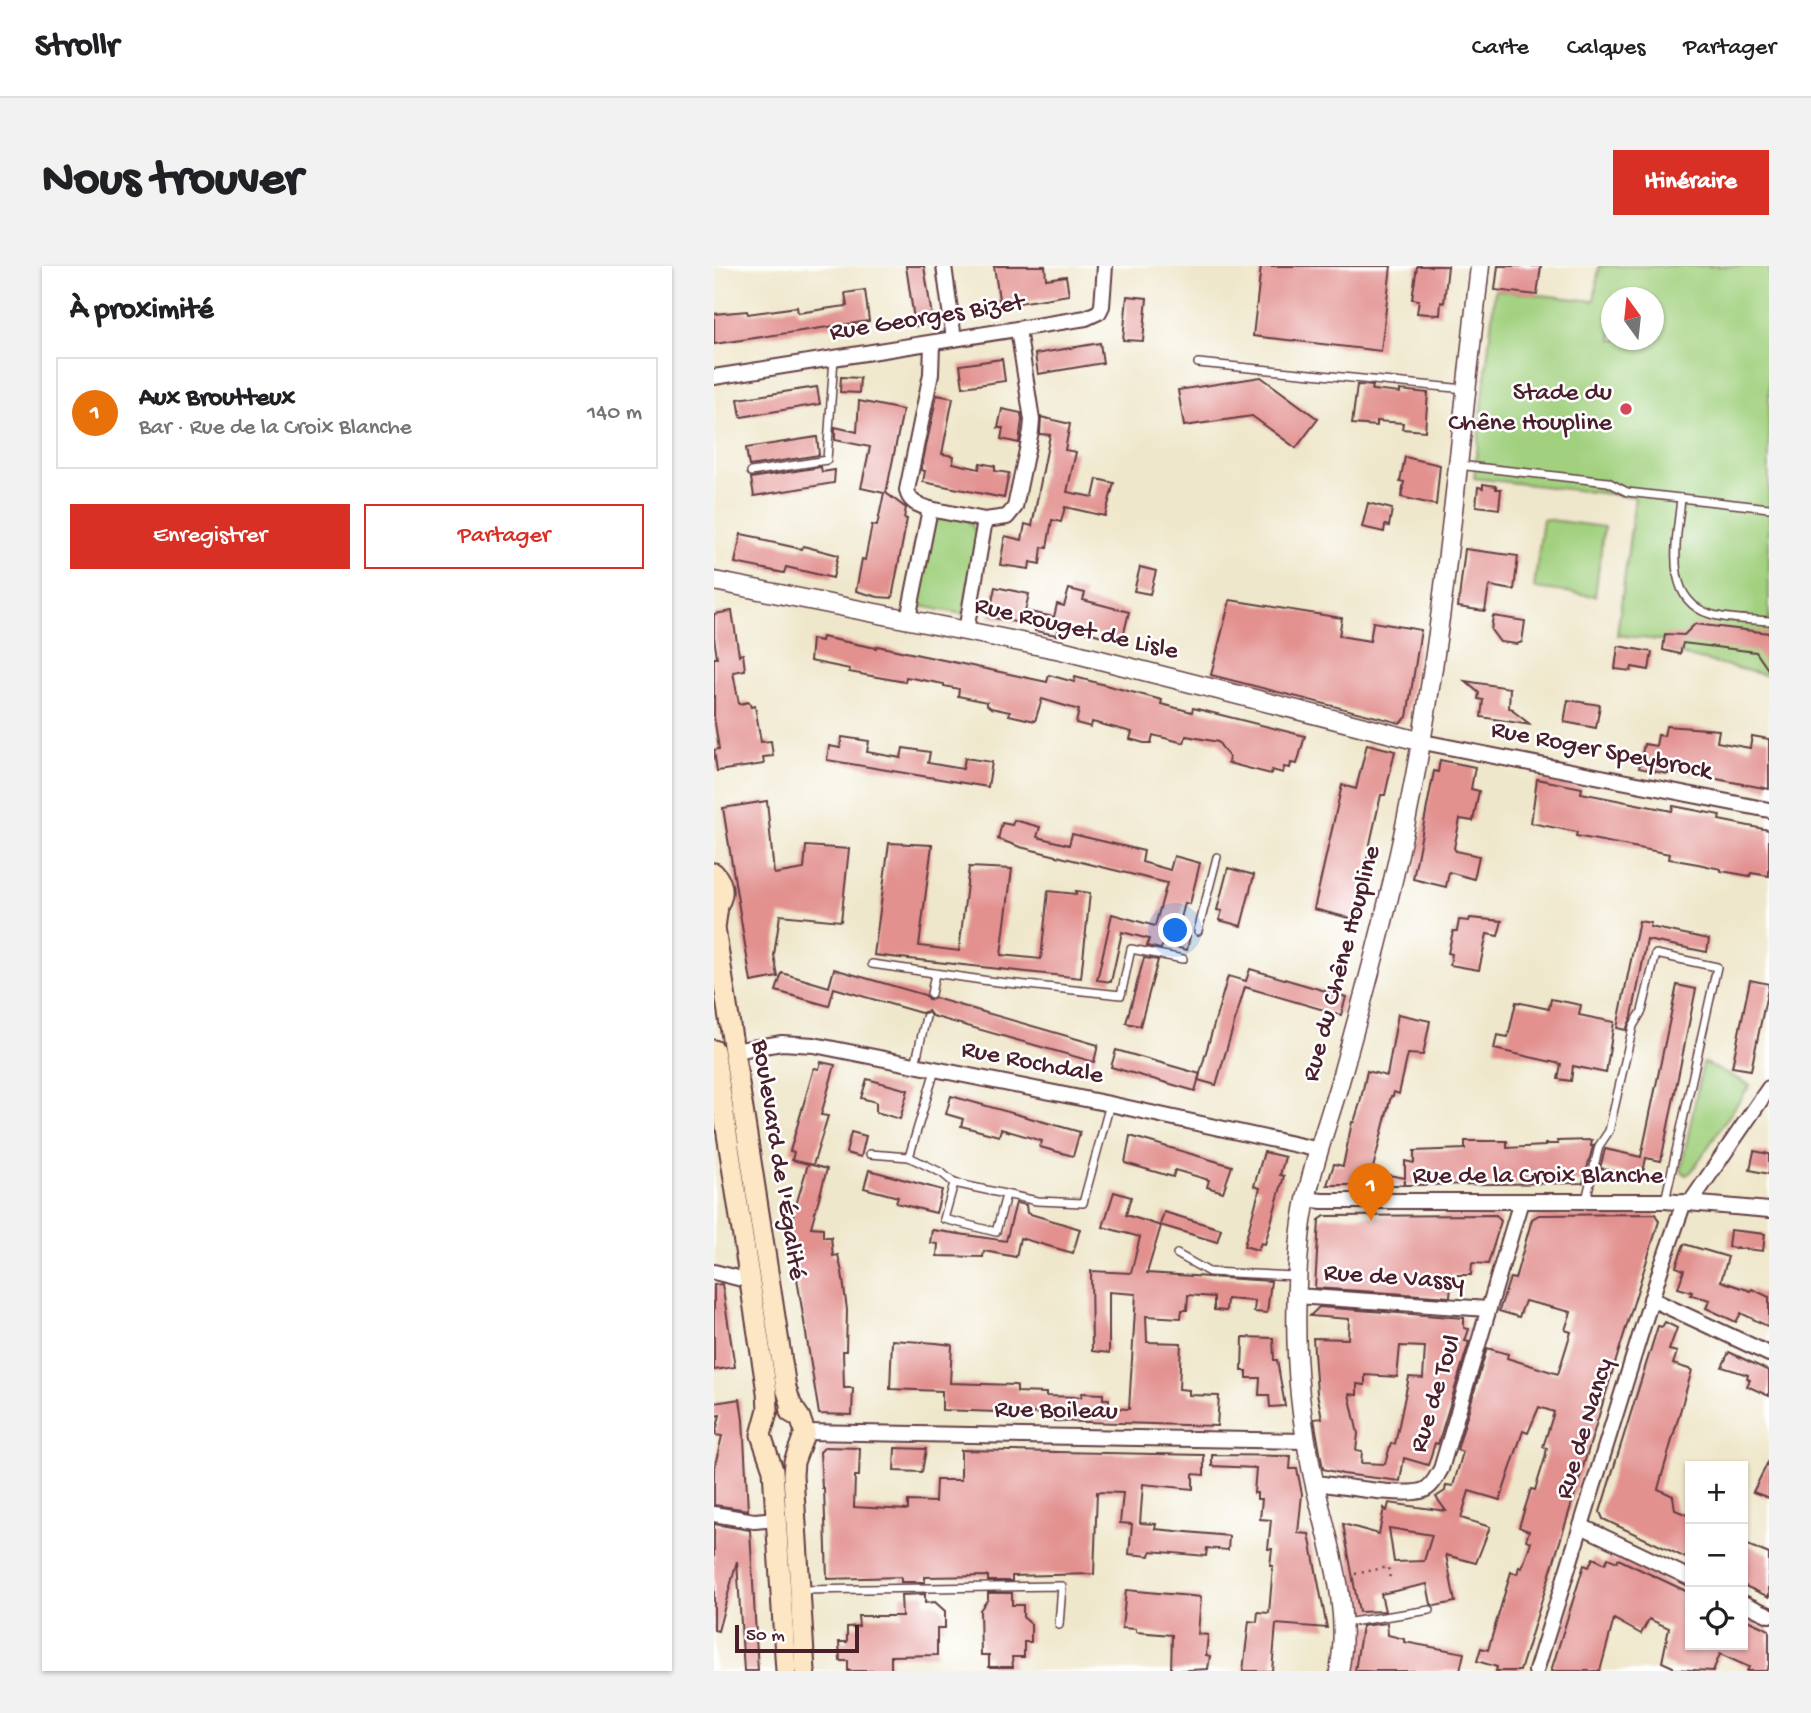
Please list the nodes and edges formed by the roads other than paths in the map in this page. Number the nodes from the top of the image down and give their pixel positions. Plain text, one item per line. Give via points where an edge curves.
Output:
1 (944, 266) edge
2 (1105, 266) edge
3 (1480, 266) edge
4 (1018, 329) junction
5 (954, 339) junction
6 (932, 342) junction
7 (834, 358) junction
8 (1198, 363) dead end
9 (714, 377) edge
10 (1466, 389) junction
11 (1457, 465) junction
12 (751, 472) dead end
13 (1681, 498) junction
14 (1769, 508) edge
15 (930, 509) junction
16 (985, 520) junction
17 (714, 581) edge
18 (908, 620) junction
19 (1769, 621) edge
20 (966, 631) junction
21 (1423, 742) junction
22 (1769, 810) edge
23 (1217, 857) dead end
24 (715, 874) edge
25 (716, 908) edge
26 (1198, 931) dead end
27 (1183, 959) dead end
28 (872, 964) dead end
29 (935, 974) junction
30 (931, 995) dead end
31 (926, 1017) dead end
32 (724, 1050) edge
33 (915, 1065) junction
34 (935, 1069) junction
35 (1769, 1088) edge
36 (1111, 1104) junction
37 (719, 1116) edge
38 (1320, 1150) junction
39 (870, 1154) dead end
40 (909, 1157) junction
41 (954, 1183) junction
42 (1006, 1195) junction
43 (1306, 1199) junction
44 (1521, 1201) junction
45 (1586, 1201) junction
46 (1665, 1201) junction
47 (1687, 1203) junction
48 (1769, 1210) edge
49 (1177, 1254) dead end
50 (714, 1272) edge
51 (1297, 1276) junction
52 (750, 1281) junction
53 (1296, 1296) junction
54 (1651, 1299) junction
55 (1488, 1309) junction
56 (1769, 1354) edge
57 (765, 1420) junction
58 (802, 1432) junction
59 (1306, 1441) junction
60 (765, 1445) junction
61 (1314, 1483) junction
62 (714, 1514) edge
63 (777, 1519) junction
64 (1581, 1526) junction
65 (1685, 1576) edge
66 (800, 1590) junction
67 (1748, 1605) edge
68 (1430, 1609) dead end
69 (1769, 1615) edge
70 (1344, 1623) junction
71 (1059, 1625) dead end
72 (786, 1671) edge
73 (805, 1671) edge
74 (1339, 1671) edge
75 (1536, 1671) edge

1 - 5 street
2 - 4 street, Rue Georges Bizet via 1099,312
3 - 10 street, Rue du Chêne Houpline
4 - 5 street, Rue Georges Bizet
4 - 16 street via 1031,430 1015,507 1007,517
5 - 6 street, Rue Georges Bizet
6 - 7 street, Rue Georges Bizet
6 - 15 street via 931,374 907,490 914,503
7 - 9 street, Rue Georges Bizet
7 - 12 lane via 827,460
8 - 10 lane
10 - 11 street, Rue du Chêne Houpline
11 - 13 lane via 1608,482 1628,492
11 - 21 street, Rue du Chêne Houpline
13 - 14 lane
13 - 19 lane via 1675,566 1685,594 1710,614
15 - 16 street
15 - 18 street
16 - 20 street
17 - 18 street, Rue Rouget de Lisle
18 - 20 street, Rue Rouget de Lisle
20 - 21 street, Rue Rouget de Lisle via 1061,650
21 - 22 street, Rue Roger Speybrock
21 - 38 street, Rue du Chêne Houpline via 1365,992
23 - 26 lane
24 - 25 main road, Boulevard de l'Égalité via 722,888
25 - 32 main road, Boulevard de l'Égalité
27 - 29 lane via 1131,948 1121,995
28 - 29 lane
29 - 30 lane
31 - 33 lane
32 - 33 street, Rue Rochdale via 798,1042
32 - 37 main road, Boulevard de l'Égalité
32 - 58 main road, Boulevard de l'Égalité via 786,1388
33 - 34 street, Rue Rochdale
34 - 36 street, Rue Rochdale
34 - 40 lane
35 - 47 street, Rue de Nancy
36 - 38 street, Rue Rochdale
36 - 42 lane via 1083,1203
37 - 52 main road, Boulevard de l'Égalité
38 - 43 street, Rue du Chêne Houpline
39 - 40 lane
40 - 41 lane
41 - 42 lane
41 - 42 lane via 944,1219 996,1232
43 - 44 street, Rue de la Croix Blanche
43 - 51 street, Rue du Chêne Houpline
44 - 45 street, Rue de la Croix Blanche
44 - 55 street, Rue de Toul
45 - 46 street, Rue de la Croix Blanche
45 - 46 lane via 1656,954 1717,967
46 - 47 street, Rue de la Croix Blanche
47 - 48 street, Rue de la Croix Blanche
47 - 54 street, Rue de Nancy
49 - 51 lane via 1209,1272
50 - 52 street
51 - 53 street, Rue du Chêne Houpline
52 - 57 main road, Boulevard de l'Égalité via 767,1392
53 - 55 street, Rue de Vassy
53 - 59 street, Rue du Chêne Houpline via 1296,1355
54 - 56 street
54 - 64 street, Rue de Nancy
55 - 61 street, Rue de Toul via 1441,1469 1429,1486 1403,1493
57 - 58 main road via 780,1410 791,1412
57 - 60 main road via 761,1431
58 - 59 street, Rue Boileau
58 - 60 main road via 797,1450 783,1455
58 - 66 main road via 793,1469
59 - 61 street, Rue du Chêne Houpline
60 - 63 main road via 774,1470
61 - 70 street, Rue du Chêne Houpline
62 - 63 street via 754,1521
63 - 72 main road
64 - 65 street
64 - 75 street, Rue de Nancy
66 - 71 lane via 1062,1586
66 - 73 main road
67 - 69 street
68 - 70 lane
70 - 74 street, Rue du Chêne Houpline

